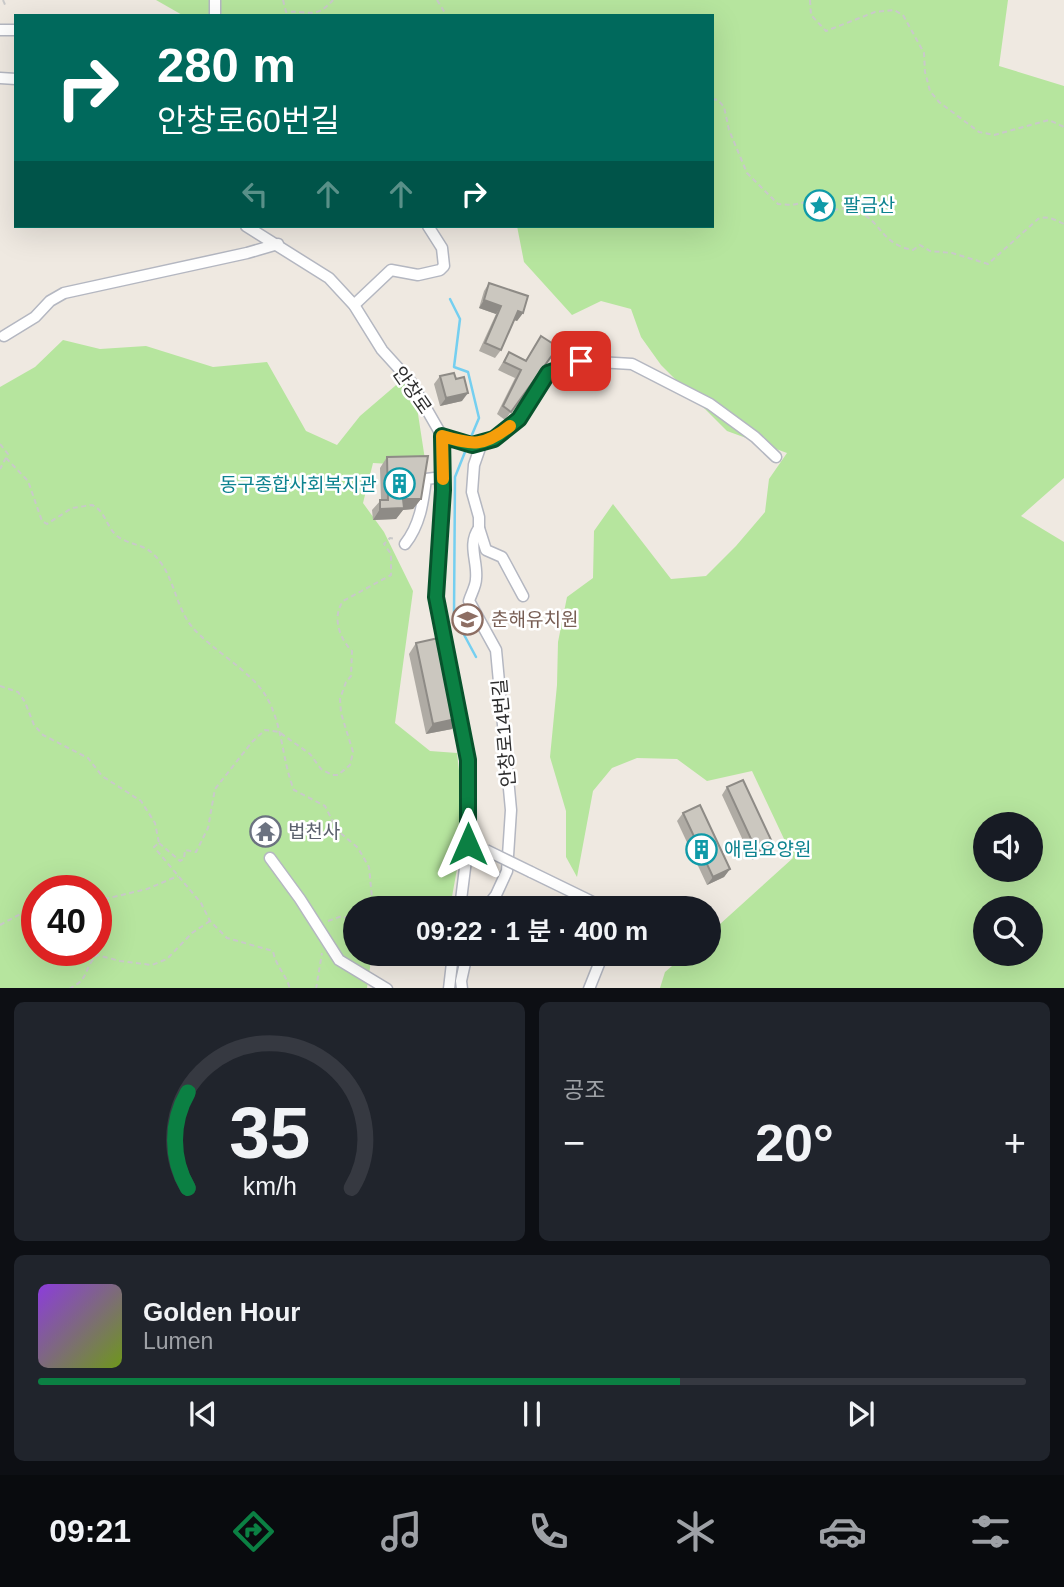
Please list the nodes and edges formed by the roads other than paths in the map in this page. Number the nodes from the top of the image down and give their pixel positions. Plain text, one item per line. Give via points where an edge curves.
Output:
1 (250, 228) edge
2 (429, 228) edge
3 (278, 244) junction
4 (354, 305) junction
5 (4, 336) dead end
6 (442, 436) junction
7 (482, 442) junction
8 (776, 457) dead end
9 (443, 477) junction
10 (479, 528) junction
11 (405, 544) road end
12 (523, 596) dead end
13 (468, 844) junction
14 (270, 858) dead end
15 (462, 896) edge
16 (495, 896) edge
17 (580, 896) edge
18 (452, 966) edge
19 (464, 966) edge
20 (598, 966) edge
21 (385, 988) edge
22 (449, 988) edge
23 (462, 988) edge
24 (589, 988) edge

1 - 3 street, 안창로
2 - 4 street via 442,248 444,266 418,275 391,270
3 - 4 street, 안창로 via 329,278
3 - 5 street via 64,293
4 - 6 street, 안창로 via 382,350 411,382
6 - 7 street via 472,445
6 - 9 street, 안창로
7 - 8 street via 494,439 519,419 548,373 581,361 632,364 710,404
7 - 10 street via 472,492
9 - 11 street via 426,480 423,507
9 - 13 street, 안창로 via 436,597 468,760
10 - 12 street via 486,550 502,557
10 - 16 street, 안창로14번길 via 472,552 476,579 469,601 496,650 511,810 506,871
13 - 15 street, 안창로
13 - 17 street, bridge
14 - 21 street via 339,960
18 - 22 street
19 - 23 street
20 - 24 street

